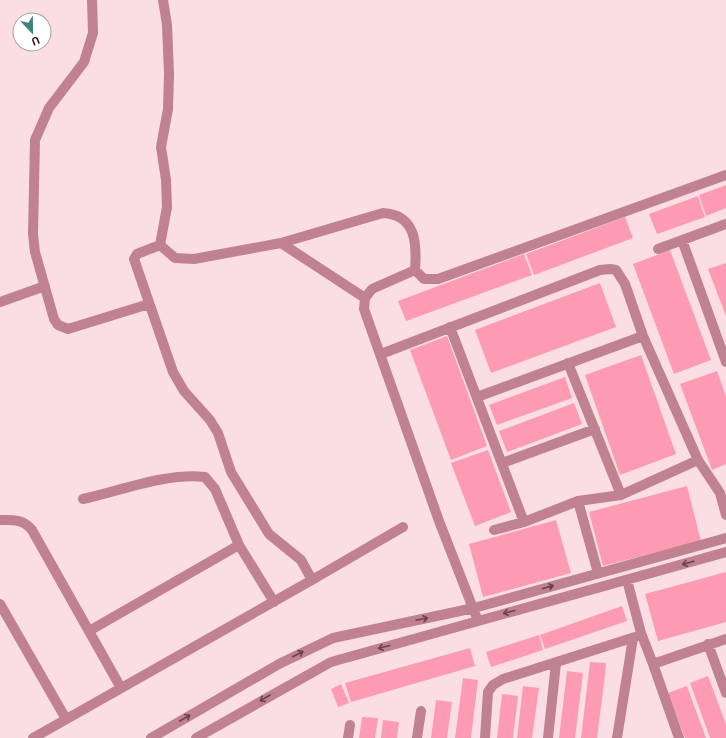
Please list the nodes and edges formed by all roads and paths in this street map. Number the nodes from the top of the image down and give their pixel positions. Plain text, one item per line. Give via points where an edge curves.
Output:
1 (92, 0) edge
2 (163, 0) edge
3 (726, 175) edge
4 (726, 224) edge
5 (682, 240) junction
6 (281, 243) junction
7 (160, 245) junction
8 (658, 249) dead end
9 (415, 270) junction
10 (45, 286) junction
11 (365, 298) junction
12 (0, 302) edge
13 (149, 304) junction
14 (450, 327) junction
15 (643, 336) junction
16 (381, 354) junction
17 (726, 362) edge
18 (568, 363) junction
19 (477, 397) junction
20 (595, 429) junction
21 (698, 460) junction
22 (502, 463) junction
23 (621, 495) junction
24 (83, 499) dead end
25 (578, 501) junction
26 (726, 515) edge
27 (0, 520) edge
28 (524, 522) junction
29 (404, 527) dead end
30 (494, 530) dead end
31 (726, 538) edge
32 (239, 544) junction
33 (726, 552) edge
34 (598, 573) junction
35 (312, 580) junction
36 (627, 580) junction
37 (274, 602) junction
38 (0, 604) edge
39 (474, 608) junction
40 (478, 621) junction
41 (89, 631) junction
42 (726, 639) edge
43 (708, 644) junction
44 (556, 663) junction
45 (653, 664) junction
46 (121, 688) junction
47 (726, 693) edge
48 (421, 712) dead end
49 (66, 719) junction
50 (350, 725) dead end
51 (33, 738) edge
52 (151, 738) edge
53 (196, 738) edge
54 (348, 738) edge
55 (416, 738) edge
56 (485, 738) edge
57 (548, 738) edge
58 (617, 738) edge
59 (679, 738) edge

1 - 10 street via 93,33 84,62 49,108 35,140 33,234 35,252
2 - 7 street via 169,74 168,110 161,147 167,207
3 - 9 street via 438,279 424,279
4 - 5 street
5 - 8 street
5 - 17 street
6 - 7 street via 194,259 175,258
6 - 9 street via 383,213 394,214 406,220 417,252
6 - 11 street
7 - 13 street via 137,254 134,259
9 - 11 street via 372,289
10 - 12 street
10 - 13 street via 54,320 62,328 68,329
11 - 16 street via 364,309
13 - 35 street via 173,372 184,391 218,433 231,472 269,534 302,560
14 - 15 street via 600,270 610,269 616,270 623,280
14 - 16 street
14 - 19 street
15 - 18 street
15 - 21 street
16 - 39 street via 439,521
18 - 19 street
18 - 20 street
19 - 22 street
20 - 22 street
20 - 23 street
21 - 23 street
21 - 26 street via 720,493
22 - 28 street
23 - 25 street
24 - 32 street via 175,477 205,477 215,489
25 - 28 street
25 - 34 street
27 - 41 street via 20,521 26,524
28 - 30 street
29 - 35 street
31 - 34 street
32 - 37 street
32 - 41 street
33 -> 36 street
39 -> 34 street
35 - 37 street
36 -> 40 street
36 - 45 street via 641,633
37 - 46 street
38 - 49 street
39 - 40 street
52 -> 39 street via 279,664 321,643 348,634
40 -> 53 street via 332,662
41 - 46 street
42 - 43 street
43 - 45 street
43 - 47 street
44 - 56 street via 503,679 494,685 488,692
44 - 57 street
44 - 58 street via 634,638
45 - 59 street
46 - 49 street
48 - 55 street
49 - 51 street
50 - 54 street

